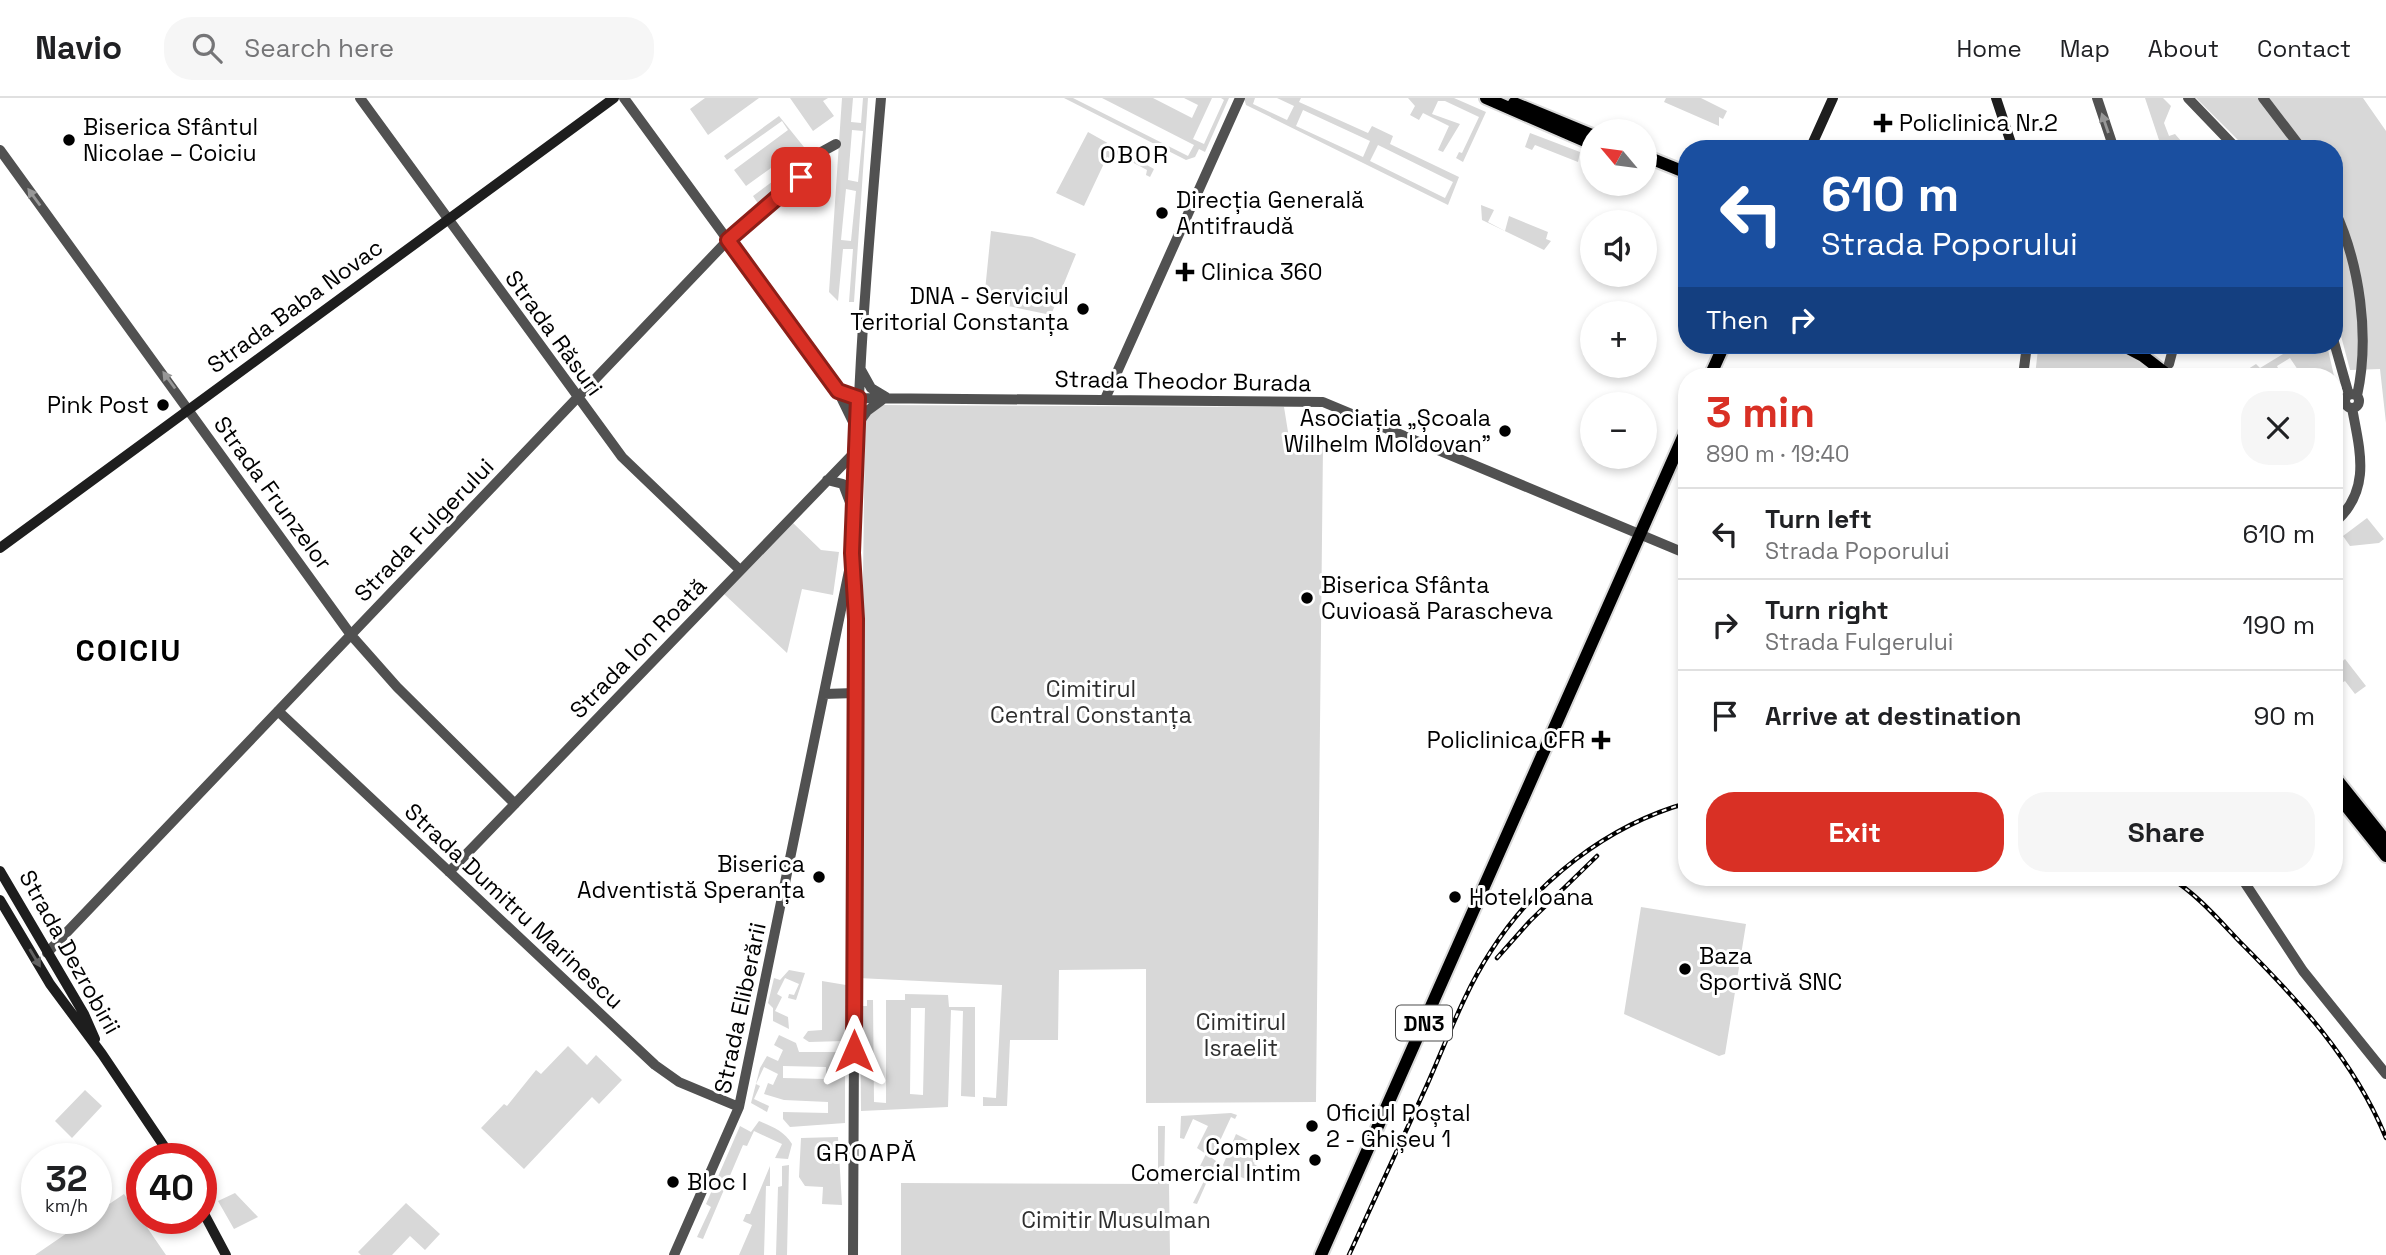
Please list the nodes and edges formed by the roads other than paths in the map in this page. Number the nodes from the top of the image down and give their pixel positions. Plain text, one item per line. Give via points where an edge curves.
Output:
1 (360, 98) edge
2 (614, 98) edge
3 (624, 98) edge
4 (881, 98) edge
5 (1240, 98) edge
6 (1486, 98) edge
7 (1504, 98) edge
8 (1833, 98) edge
9 (1996, 98) edge
10 (2096, 98) edge
11 (2188, 98) edge
12 (2263, 98) edge
13 (1580, 130) edge
14 (1580, 139) edge
15 (1814, 140) edge
16 (2010, 140) edge
17 (2111, 140) edge
18 (2228, 140) edge
19 (2294, 140) edge
20 (836, 144) dead end
21 (0, 150) edge
22 (1657, 161) edge
23 (1657, 168) edge
24 (1678, 169) edge
25 (1678, 176) edge
26 (448, 220) junction
27 (2343, 236) edge
28 (728, 240) junction
29 (2139, 354) edge
30 (2150, 354) edge
31 (2338, 354) edge
32 (860, 368) junction
33 (2165, 368) edge
34 (2167, 368) edge
35 (838, 391) junction
36 (2353, 395) junction
37 (886, 397) junction
38 (576, 398) junction
39 (858, 398) junction
40 (1105, 399) junction
41 (190, 410) junction
42 (856, 427) junction
43 (1678, 448) edge
44 (855, 452) junction
45 (827, 480) junction
46 (854, 512) junction
47 (2343, 513) edge
48 (1640, 534) junction
49 (0, 548) edge
50 (1678, 550) edge
51 (852, 553) junction
52 (740, 570) junction
53 (351, 635) junction
54 (855, 693) junction
55 (824, 694) junction
56 (278, 711) junction
57 (2343, 787) edge
58 (2343, 802) edge
59 (515, 804) junction
60 (2386, 841) edge
61 (2386, 856) edge
62 (0, 871) edge
63 (449, 872) junction
64 (2247, 886) edge
65 (0, 900) edge
66 (47, 953) junction
67 (102, 1054) junction
68 (2386, 1074) edge
69 (739, 1107) junction
70 (162, 1143) edge
71 (215, 1234) edge
72 (226, 1255) edge
73 (674, 1255) edge
74 (853, 1255) edge
75 (1321, 1255) edge

1 - 26 street, Strada Răsuri
2 - 26 main road, Strada Baba Novac
3 - 28 street
4 - 32 street
5 - 40 street
6 - 14 main road
7 - 13 main road
8 - 15 main road
9 - 16 main road
17 -> 10 street
11 - 18 street
12 - 19 street
20 - 28 street, Strada Fulgerului via 816,155 801,177
41 -> 21 street, Strada Frunzelor
22 - 24 main road
23 - 25 main road
26 - 38 street, Strada Răsuri
26 - 41 main road, Strada Baba Novac
27 - 36 street via 2359,305 2363,357
28 - 35 street
28 - 38 street, Strada Fulgerului
29 - 33 main road
30 - 34 main road
31 - 36 street
32 - 37 street via 872,387
32 - 39 street
35 - 39 street
35 - 42 street
36 - 47 street via 2359,403 2352,408 2361,483
37 - 39 street, Strada Theodor Burada
37 - 40 street, Strada Theodor Burada
37 - 42 street via 867,411
38 - 52 street, Strada Răsuri via 622,457
38 - 53 street, Strada Fulgerului
39 - 42 street
40 - 48 street, Strada Theodor Burada via 1323,402
41 - 49 main road, Strada Baba Novac
41 - 53 street, Strada Frunzelor
42 - 44 street
43 - 48 main road, DN3
44 - 45 street, Strada Ion Roată
44 - 46 street
45 - 46 street via 843,484
45 - 52 street, Strada Ion Roată
46 - 51 street
48 - 50 street, Strada Theodor Burada
48 - 75 main road, DN3
51 - 54 street
51 - 55 street, Strada Eliberării
52 - 59 street, Strada Ion Roată
53 - 56 street, Strada Fulgerului
53 - 59 street, Strada Frunzelor
54 - 55 street
54 - 74 street
55 - 69 street, Strada Eliberării
56 - 63 street, Strada Dumitru Marinescu
56 - 66 street, Strada Fulgerului
57 - 60 main road
58 - 61 main road
59 - 63 street, Strada Ion Roată
62 - 66 main road, Strada Dezrobirii
63 - 69 street, Strada Dumitru Marinescu via 666,1075
64 - 68 street via 2303,971
65 -> 67 main road, Strada Dezrobirii via 50,984
66 - 67 main road, Strada Dezrobirii
67 - 70 main road, Strada Dezrobirii
69 - 73 street, Strada Eliberării
71 - 72 main road

